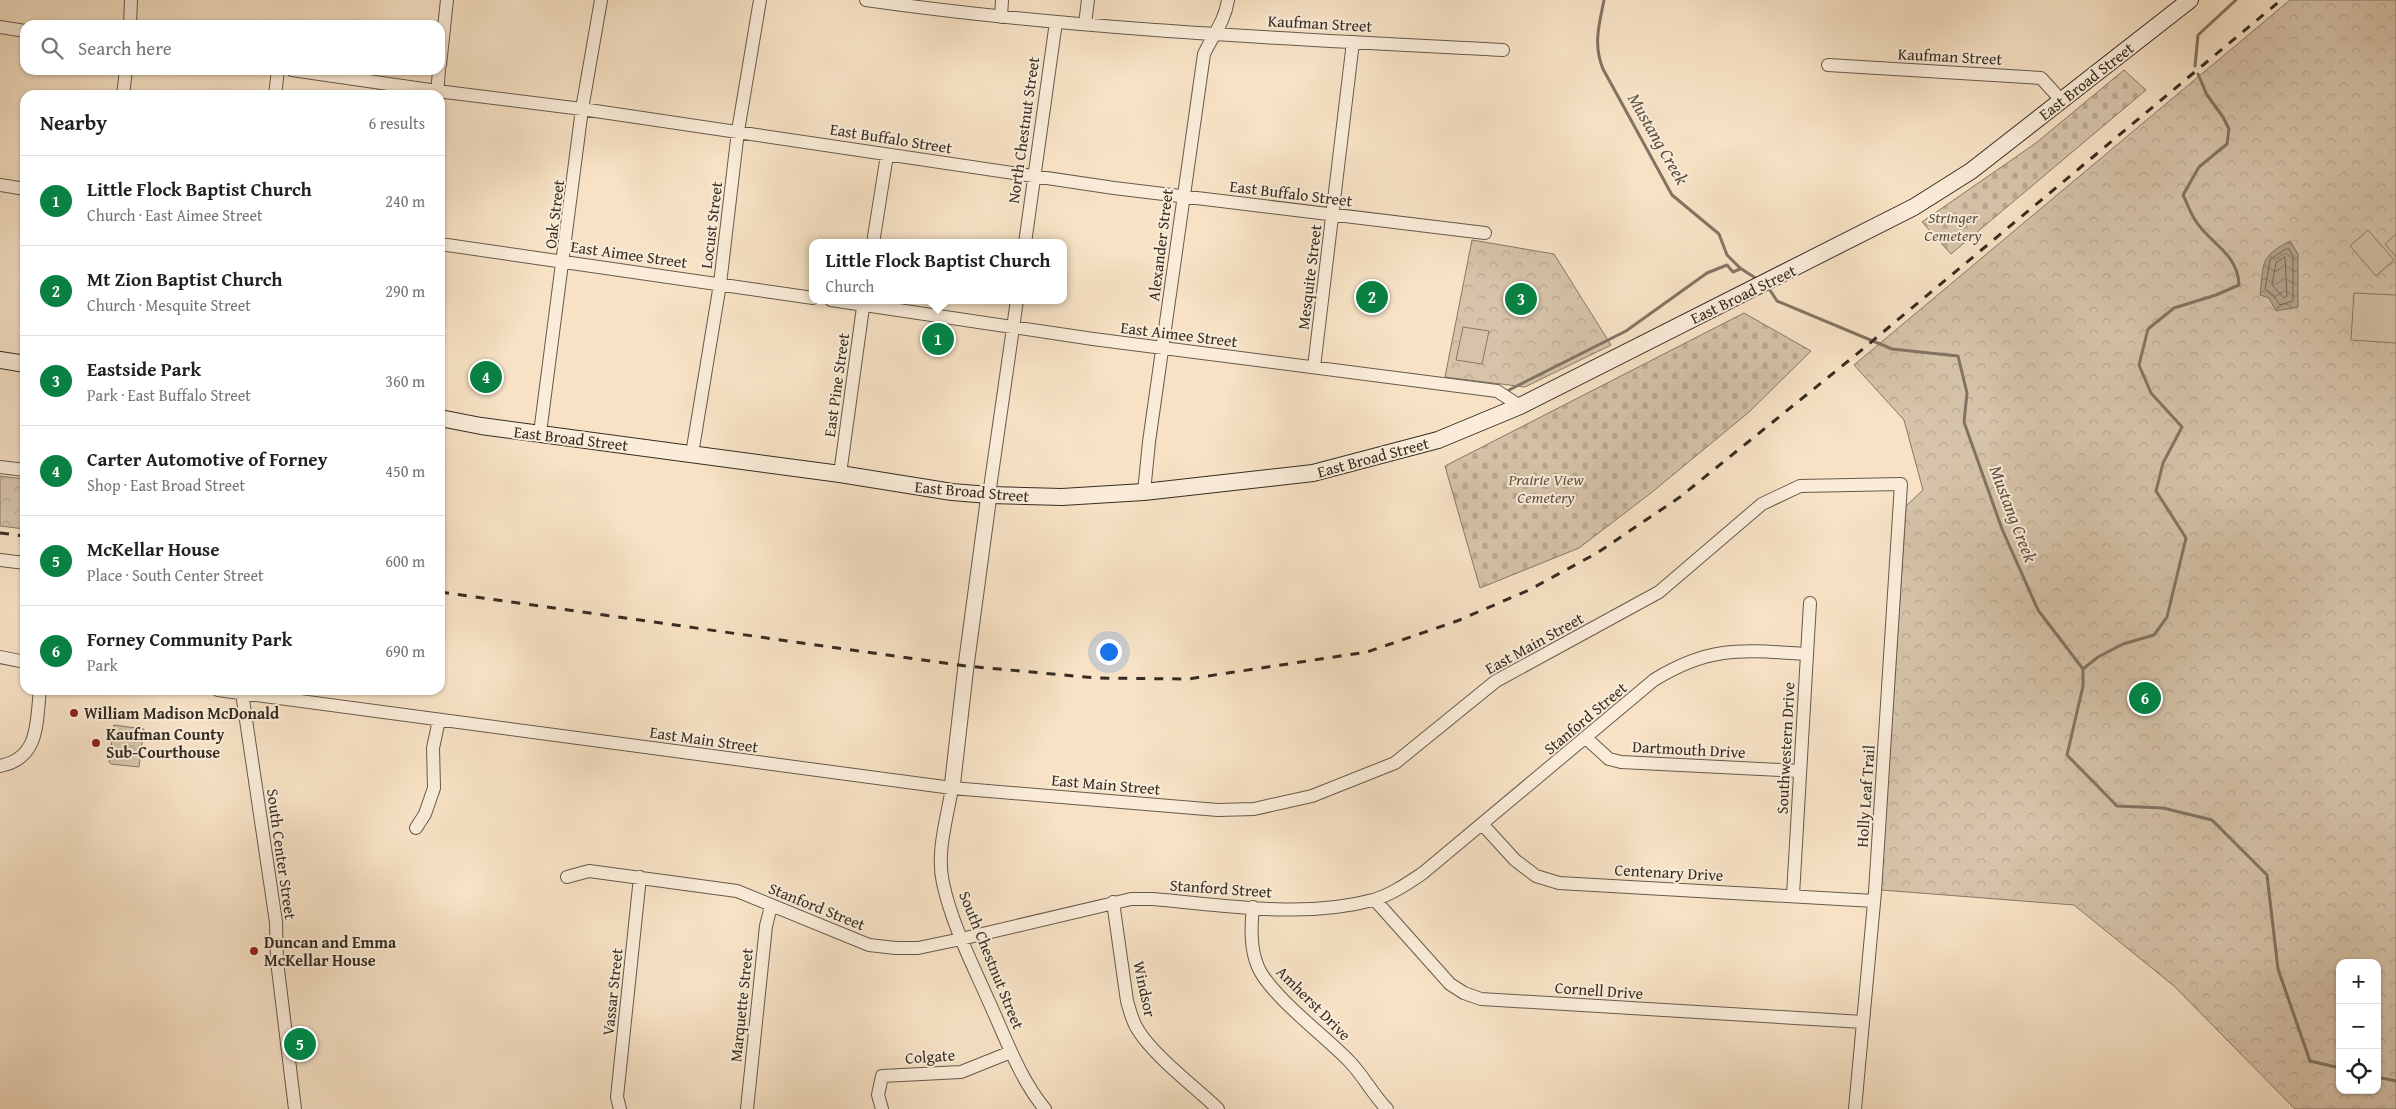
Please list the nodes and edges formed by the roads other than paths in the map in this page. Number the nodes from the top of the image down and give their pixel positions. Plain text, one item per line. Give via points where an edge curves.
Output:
1 (131, 0) edge
2 (447, 0) edge
3 (601, 0) edge
4 (760, 0) edge
5 (866, 0) edge
6 (1002, 0) edge
7 (1088, 0) edge
8 (1228, 0) edge
9 (2190, 0) edge
10 (1001, 17) junction
11 (130, 20) edge
12 (445, 20) edge
13 (1056, 22) junction
14 (1085, 24) junction
15 (0, 27) edge
16 (20, 30) edge
17 (1214, 34) junction
18 (1353, 42) junction
19 (1503, 50) dead end
20 (1828, 65) dead end
21 (125, 75) edge
22 (278, 75) edge
23 (324, 75) edge
24 (439, 75) edge
25 (124, 90) edge
26 (276, 90) edge
27 (418, 90) edge
28 (437, 90) edge
29 (445, 94) edge
30 (2061, 100) junction
31 (582, 109) junction
32 (738, 131) junction
33 (888, 155) junction
34 (1036, 176) junction
35 (0, 185) edge
36 (20, 187) edge
37 (1183, 196) junction
38 (1333, 214) junction
39 (1485, 233) dead end
40 (874, 239) edge
41 (1026, 239) edge
42 (445, 245) edge
43 (564, 261) junction
44 (720, 284) junction
45 (809, 297) edge
46 (863, 304) edge
47 (869, 304) edge
48 (1016, 304) edge
49 (1013, 327) junction
50 (1163, 348) junction
51 (0, 360) edge
52 (20, 363) edge
53 (1314, 367) junction
54 (1520, 406) junction
55 (445, 419) edge
56 (540, 433) junction
57 (692, 454) junction
58 (0, 467) edge
59 (20, 469) edge
60 (840, 474) junction
61 (1901, 484) joint
62 (1144, 492) junction
63 (990, 495) junction
64 (0, 560) edge
65 (20, 562) edge
66 (1810, 603) dead end
67 (1807, 654) junction
68 (0, 657) edge
69 (20, 661) edge
70 (39, 695) edge
71 (242, 695) edge
72 (250, 695) edge
73 (439, 720) junction
74 (1586, 738) junction
75 (0, 766) edge
76 (1800, 771) junction
77 (952, 788) junction
78 (1483, 825) junction
79 (416, 828) dead end
80 (567, 877) dead end
81 (640, 877) junction
82 (1793, 895) junction
83 (1375, 900) junction
84 (1874, 901) junction
85 (1113, 902) junction
86 (771, 906) junction
87 (1253, 907) junction
88 (961, 939) junction
89 (1862, 1022) junction
90 (1011, 1052) junction
91 (295, 1109) edge
92 (620, 1109) edge
93 (747, 1109) edge
94 (882, 1109) edge
95 (1045, 1109) edge
96 (1218, 1109) edge
97 (1387, 1109) edge
98 (1855, 1109) edge

1 - 11 street
2 - 12 street
3 - 31 street, Oak Street
4 - 32 street, Locust Street
5 - 10 street, Kaufman Street
6 - 10 street
7 - 14 street
8 - 17 street, Alexander Street via 1224,20
9 - 30 main road, East Broad Street
10 - 13 street, Kaufman Street
13 - 14 street, Kaufman Street
13 - 34 street, North Chestnut Street
14 - 17 street, Kaufman Street
15 - 16 street
17 - 18 street, Kaufman Street
17 - 37 street, Alexander Street via 1204,54
18 - 19 street, Kaufman Street
18 - 38 street, Mesquite Street
20 - 30 street, Kaufman Street via 2041,78
21 - 25 street
22 - 26 street
23 - 27 street, East Buffalo Street
24 - 28 street
29 - 31 street, East Buffalo Street
30 - 54 main road, East Broad Street via 1970,171 1914,208
31 - 32 street, East Buffalo Street
31 - 43 street, Oak Street
32 - 33 street, East Buffalo Street
32 - 44 street, Locust Street
33 - 34 street, East Buffalo Street
33 - 40 street
34 - 37 street, East Buffalo Street
34 - 41 street, North Chestnut Street
35 - 36 street
37 - 38 street, East Buffalo Street
37 - 50 street, Alexander Street
38 - 39 street, East Buffalo Street
38 - 53 street, Mesquite Street
42 - 43 street, East Aimee Street
43 - 44 street, East Aimee Street
43 - 56 street, Oak Street
44 - 45 street, East Aimee Street
44 - 57 street, Locust Street
46 - 60 street, East Pine Street
47 - 49 street, East Aimee Street
48 - 49 street
49 - 50 street, East Aimee Street
49 - 63 street
50 - 53 street, East Aimee Street
50 - 62 street, Alexander Street
51 - 52 main road
53 - 54 street, East Aimee Street via 1497,391
54 - 62 main road, East Broad Street via 1438,440 1313,474
55 - 56 main road, East Broad Street
56 - 57 main road, East Broad Street
57 - 60 main road, East Broad Street
58 - 59 street
60 - 63 main road, East Broad Street
61 - 77 street, East Main Street via 1800,486 1762,504 1659,592 1496,681 1395,763 1312,796 1254,809 1218,810
61 - 84 street, Holly Leaf Trail
62 - 63 main road, East Broad Street via 1062,497
63 - 77 street, South Chestnut Street
64 - 65 street
66 - 67 street, Southwestern Drive
67 - 74 street, Stanford Street via 1723,652 1695,659 1654,680
67 - 76 street, Southwestern Drive
68 - 69 street
70 - 75 street via 33,744 25,754 10,764
71 - 91 street, South Center Street via 276,922 277,961
72 - 73 street, East Main Street
73 - 77 street, East Main Street
73 - 79 street via 433,748 434,788
74 - 76 street, Dartmouth Drive via 1609,759 1620,762
74 - 78 street, Stanford Street
76 - 82 street, Southwestern Drive
77 - 88 street, South Chestnut Street via 941,857 943,882
78 - 82 street, Centenary Drive via 1515,860 1536,876 1559,883
78 - 83 street, Stanford Street via 1423,873
80 - 81 street, Stanford Street via 589,871
81 - 86 street, Stanford Street via 737,891
81 - 92 street, Vassar Street via 617,1097
82 - 84 street, Centenary Drive
83 - 87 street, Stanford Street via 1300,910
83 - 89 street, Cornell Drive via 1450,984 1481,999
84 - 89 street, Holly Leaf Trail
85 - 87 street, Stanford Street via 1153,899
85 - 88 street, Stanford Street
85 - 96 street, Windsor via 1127,1001 1138,1031
86 - 88 street, Stanford Street via 869,945 918,948
86 - 93 street, Marquette Street via 766,926
87 - 97 street, Amherst Drive via 1251,932 1258,968 1271,986 1351,1063
88 - 90 street, South Chestnut Street
89 - 98 street, Holly Leaf Trail
90 - 94 street, Colgate via 960,1072 882,1076 878,1095
90 - 95 street, South Chestnut Street via 1035,1098

